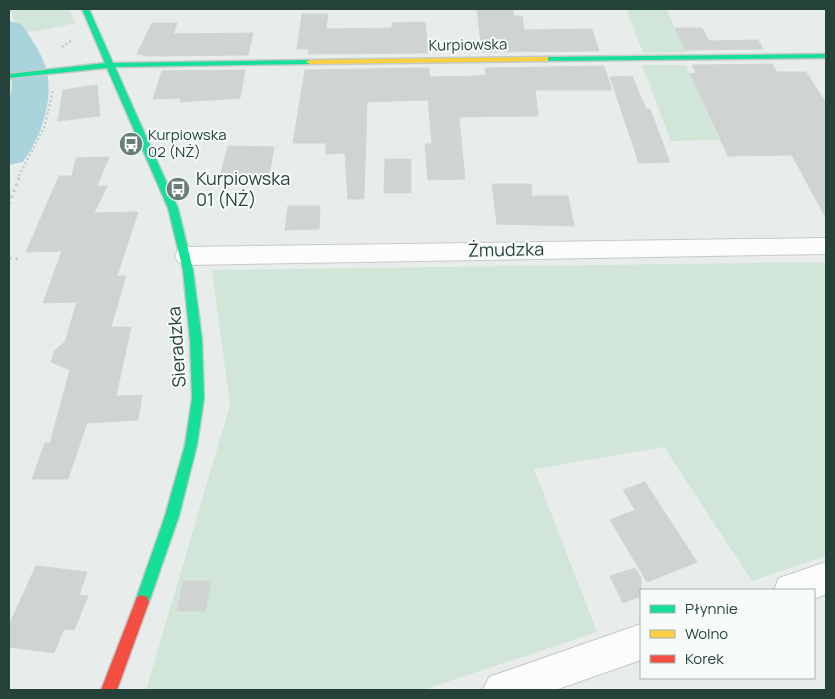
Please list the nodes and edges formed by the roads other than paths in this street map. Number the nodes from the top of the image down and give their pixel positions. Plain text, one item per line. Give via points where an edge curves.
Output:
1 (85, 9) edge
2 (826, 56) edge
3 (111, 64) junction
4 (12, 76) edge
5 (826, 246) edge
6 (186, 256) junction
7 (826, 578) edge
8 (794, 589) edge
9 (640, 642) edge
10 (109, 690) edge
11 (502, 690) edge

1 - 3 street, Sieradzka
2 - 3 street, Kurpiowska
3 - 4 street, Kurpiowska
3 - 6 street, Sieradzka via 168,193 179,222
5 - 6 street, Żmudzka
6 - 10 street, Sieradzka via 198,351 196,415 187,466 163,544
7 - 8 street
9 - 11 street

